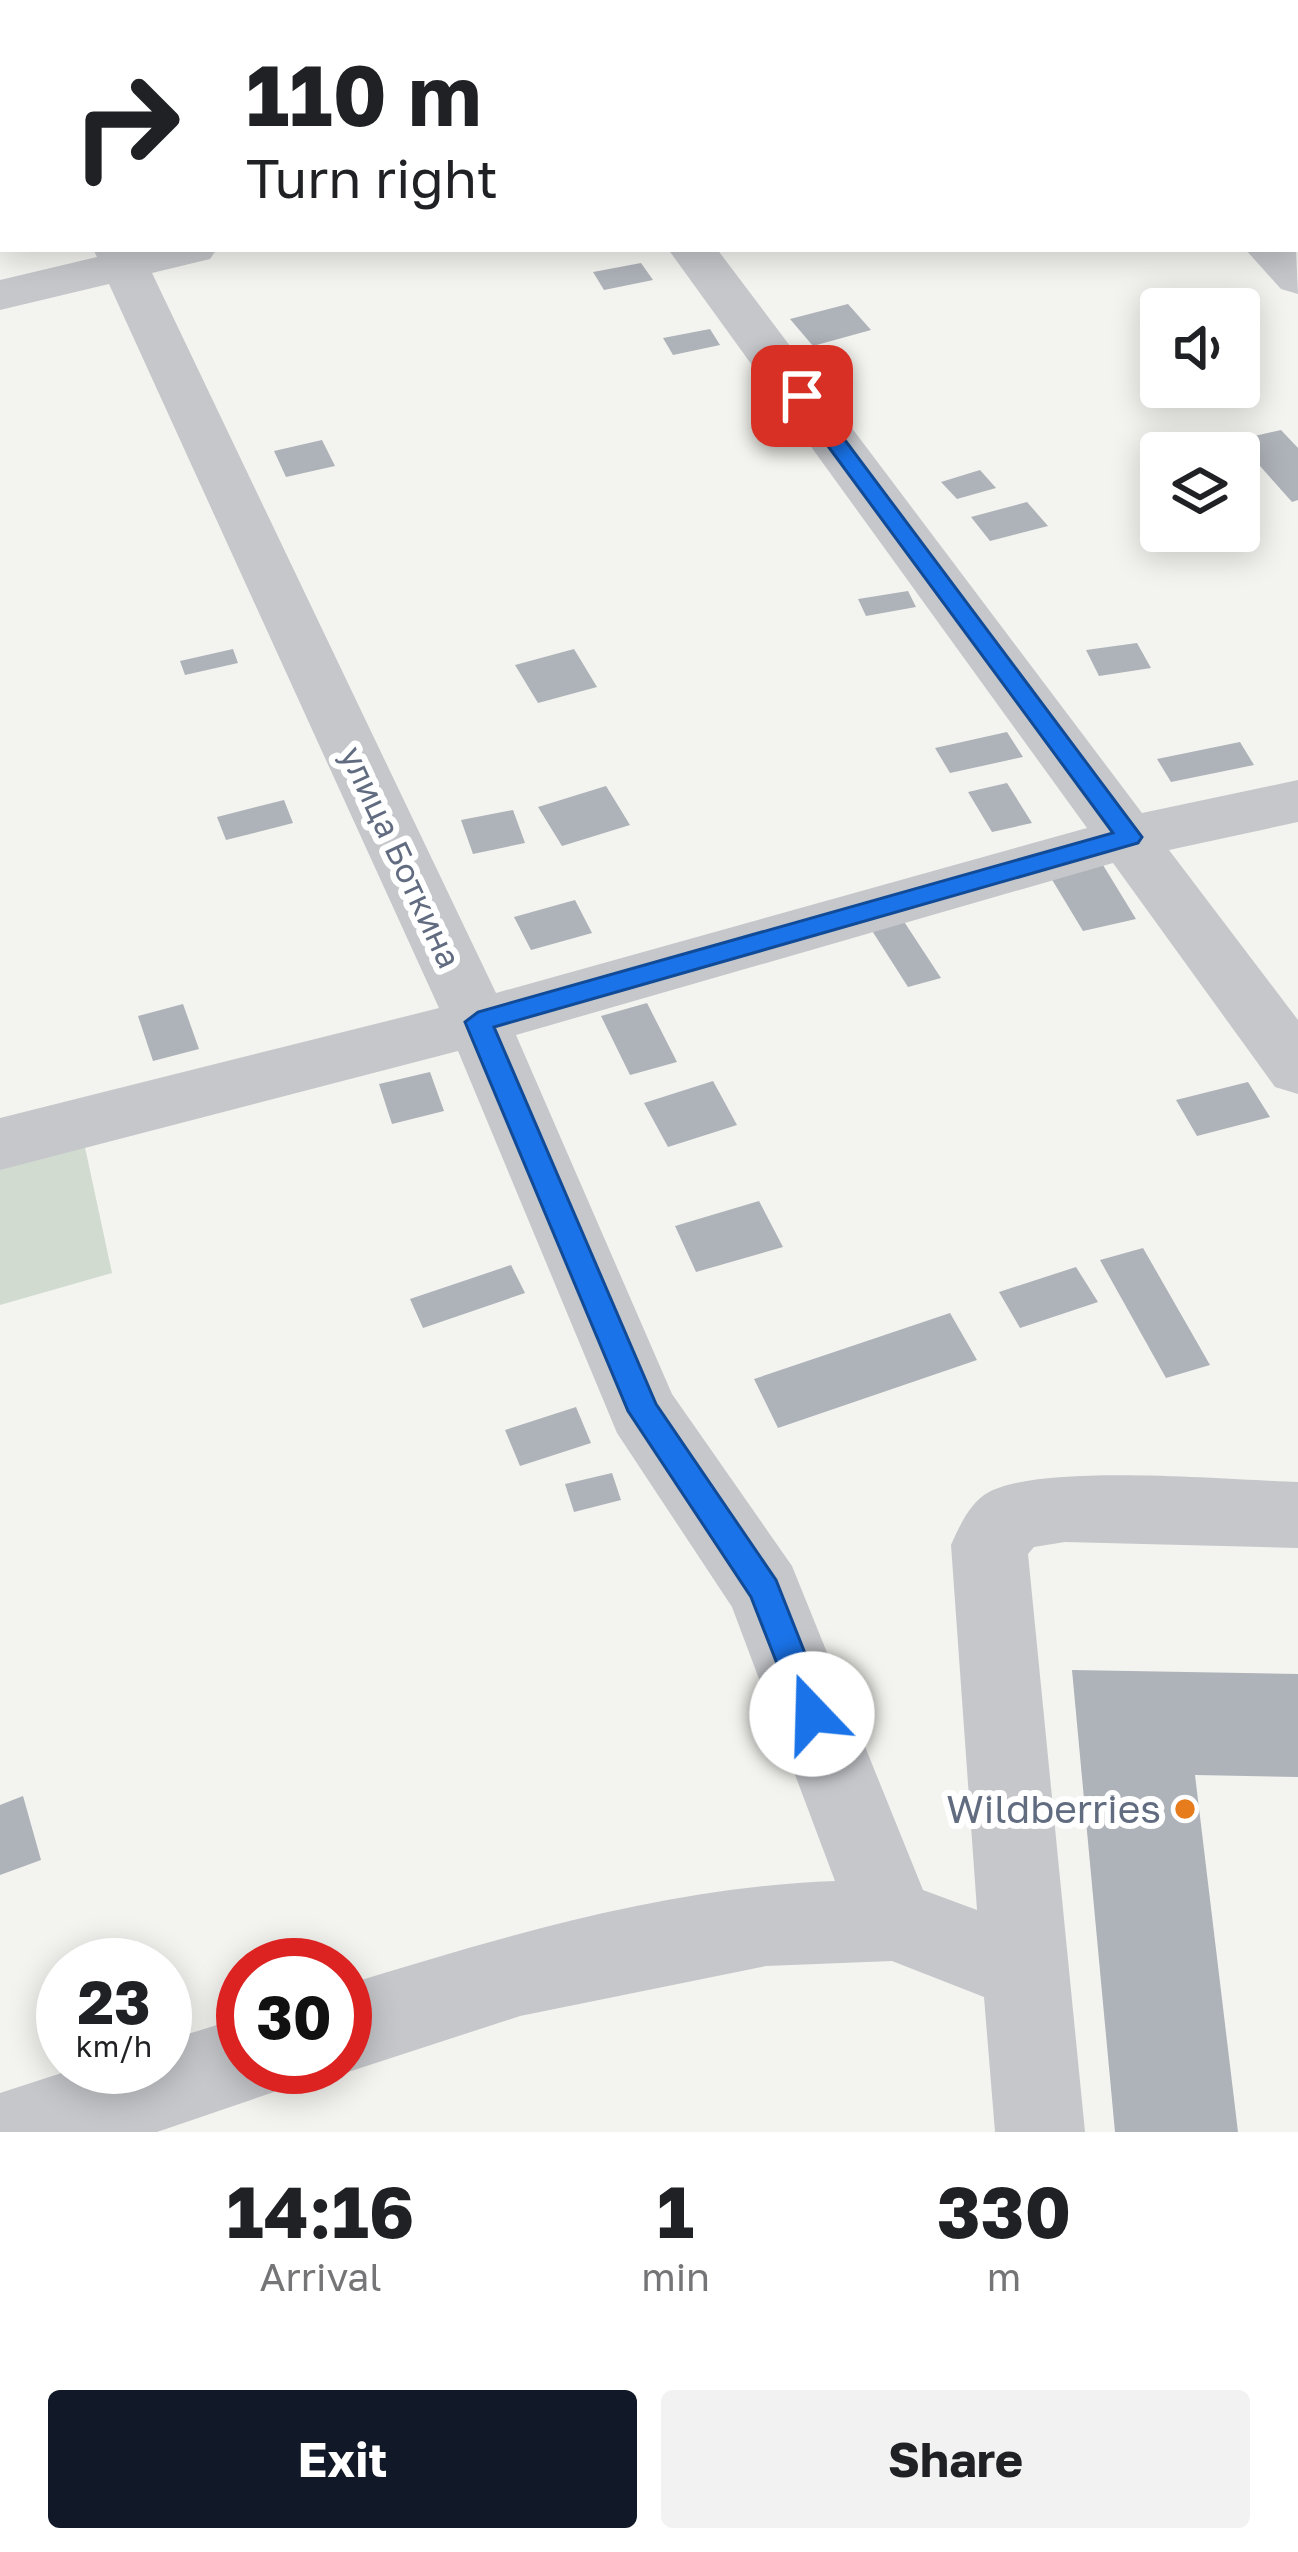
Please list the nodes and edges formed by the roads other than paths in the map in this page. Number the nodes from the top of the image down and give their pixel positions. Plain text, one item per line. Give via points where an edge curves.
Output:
1 (166, 252) edge
2 (694, 252) edge
3 (1272, 252) edge
4 (120, 257) edge
5 (1298, 279) edge
6 (0, 295) edge
7 (1298, 801) edge
8 (1130, 837) junction
9 (478, 1022) junction
10 (1298, 1069) edge
11 (0, 1144) edge
12 (1298, 1515) edge
13 (892, 1920) junction
14 (1028, 1972) junction
15 (372, 2021) edge
16 (216, 2069) edge
17 (15, 2132) edge
18 (1040, 2132) edge

1 - 4 street
2 - 8 street
3 - 5 street
4 - 6 street
4 - 9 street, улица Боткина
7 - 8 street
8 - 9 street
8 - 10 street
9 - 11 street
9 - 13 street, улица Боткина via 644,1411 765,1590
12 - 14 street via 1065,1509 1012,1517 989,1545
13 - 14 street
13 - 15 street via 766,1925 542,1969
14 - 18 street
16 - 17 street

